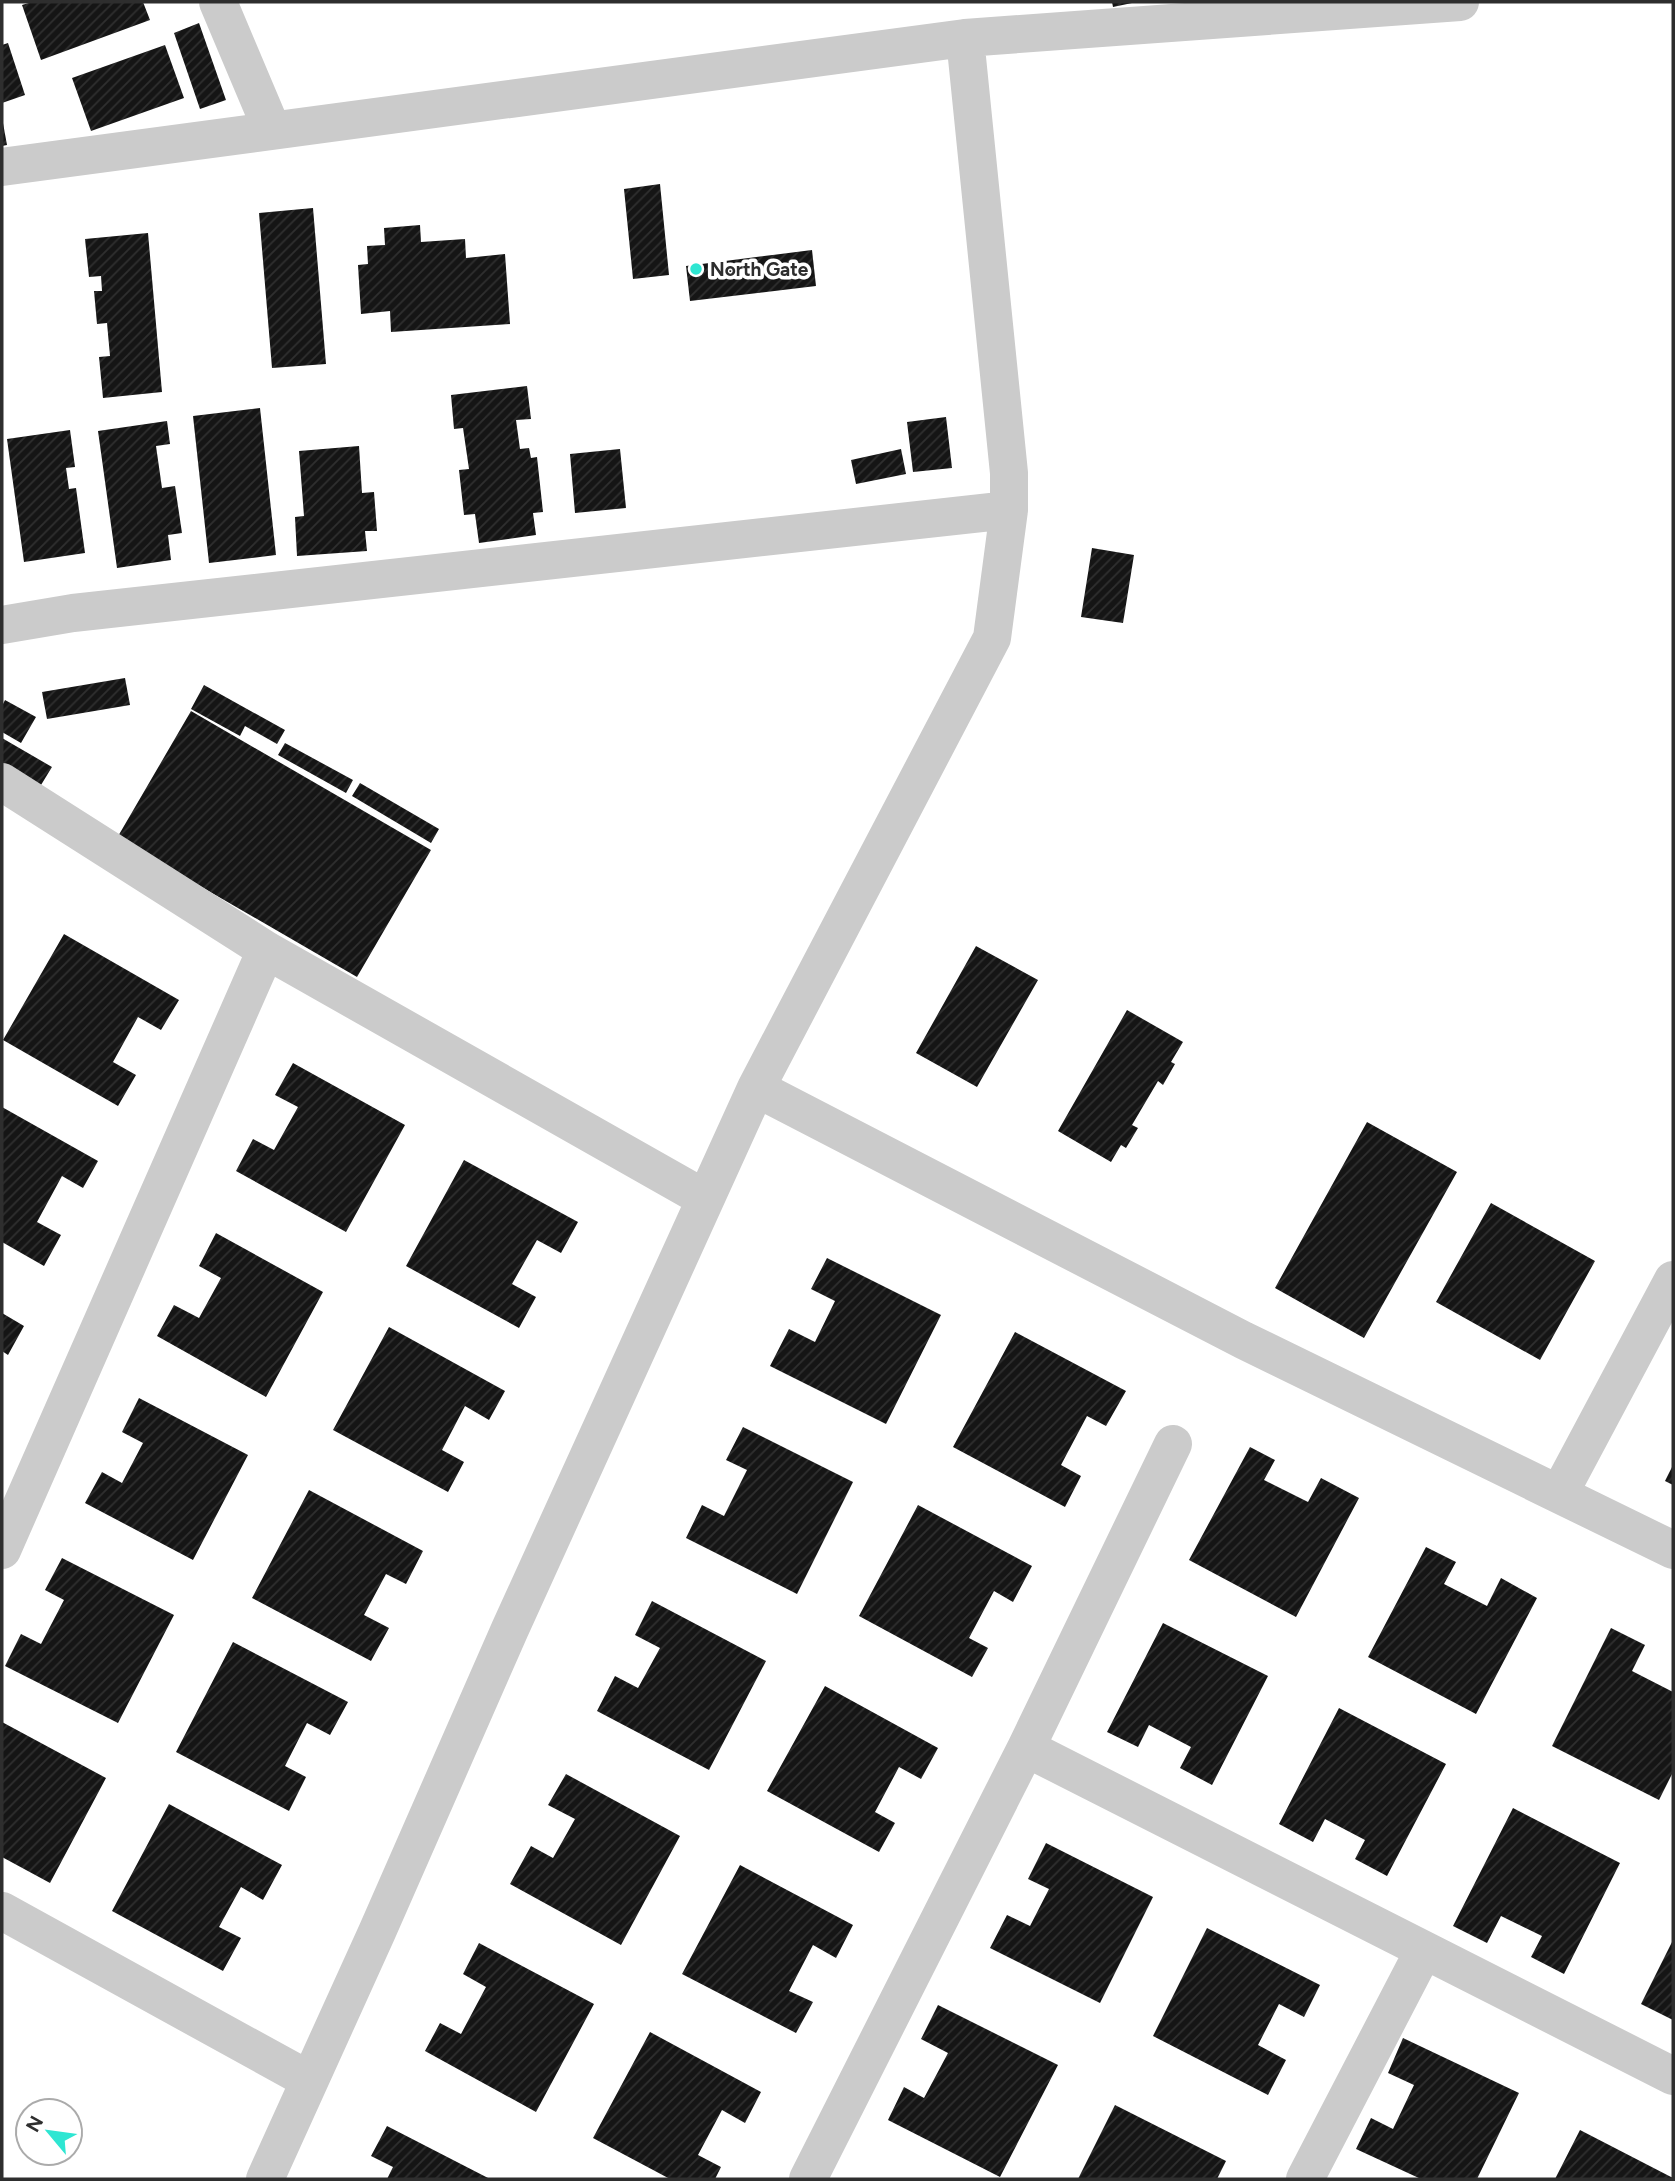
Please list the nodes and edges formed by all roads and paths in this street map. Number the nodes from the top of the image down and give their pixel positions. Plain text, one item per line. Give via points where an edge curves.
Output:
1 (218, 2) edge
2 (1452, 2) edge
3 (965, 38) junction
4 (272, 130) junction
5 (2, 167) edge
6 (1009, 510) junction
7 (2, 625) edge
8 (2, 782) edge
9 (266, 950) junction
10 (756, 1088) junction
11 (705, 1198) junction
12 (1673, 1280) edge
13 (1173, 1444) dead end
14 (1559, 1494) junction
15 (2, 1550) edge
16 (1673, 1550) edge
17 (1026, 1748) junction
18 (2, 1911) edge
19 (1424, 1950) junction
20 (1673, 2076) edge
21 (309, 2080) junction
22 (265, 2179) edge
23 (808, 2179) edge
24 (1305, 2179) edge

1 - 4 street
2 - 3 street
3 - 4 street
3 - 6 street
4 - 5 street
6 - 7 street via 87,611
6 - 10 street via 992,638
8 - 9 street
9 - 11 street
9 - 15 street
10 - 11 street
10 - 14 street via 1243,1340
11 - 21 street
12 - 14 street
13 - 17 street
14 - 16 street
17 - 19 street
17 - 23 street
18 - 21 street
19 - 20 street
19 - 24 street
21 - 22 street

